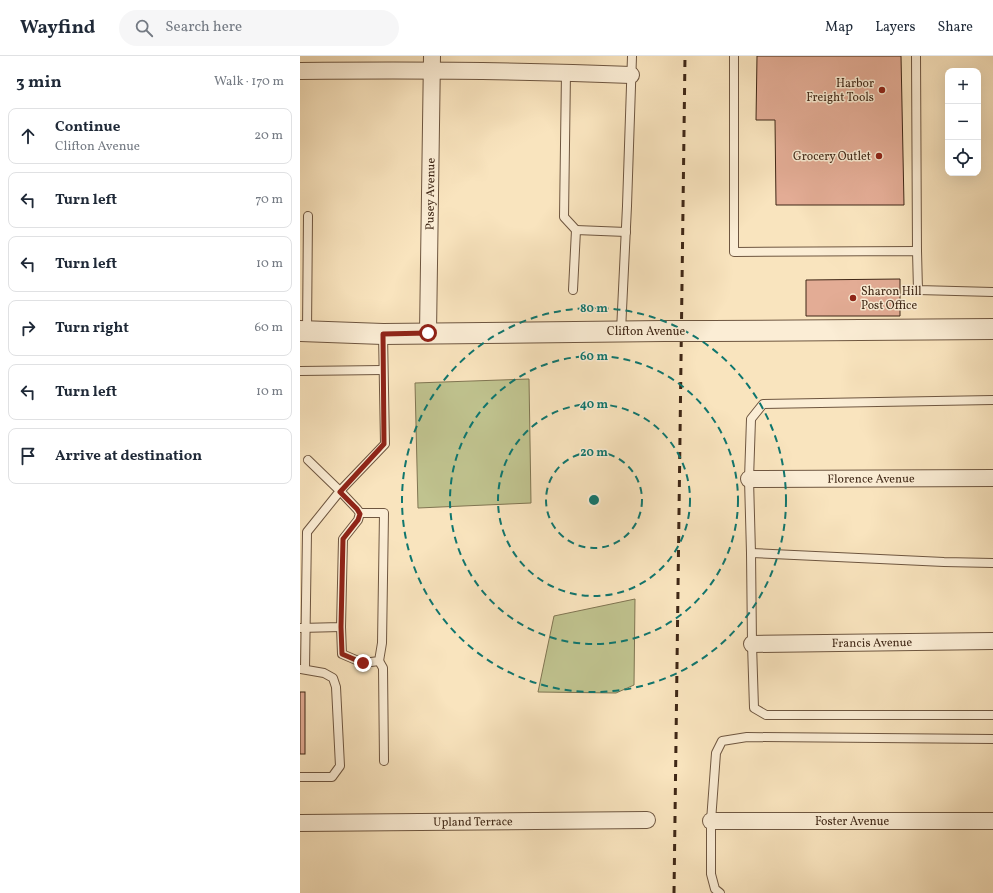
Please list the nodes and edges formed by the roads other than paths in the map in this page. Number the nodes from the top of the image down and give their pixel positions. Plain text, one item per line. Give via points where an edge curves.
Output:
1 (632, 56) edge
2 (734, 56) edge
3 (916, 56) edge
4 (431, 63) edge
5 (300, 71) edge
6 (566, 72) junction
7 (631, 75) junction
8 (308, 216) dead end
9 (576, 230) junction
10 (626, 232) junction
11 (917, 251) junction
12 (573, 290) dead end
13 (993, 292) edge
14 (993, 329) edge
15 (304, 331) edge
16 (621, 331) junction
17 (428, 333) junction
18 (383, 334) junction
19 (383, 370) junction
20 (300, 371) edge
21 (993, 400) edge
22 (308, 460) dead end
23 (993, 478) edge
24 (749, 480) junction
25 (340, 492) junction
26 (360, 514) junction
27 (751, 553) junction
28 (993, 563) edge
29 (341, 627) junction
30 (303, 628) edge
31 (993, 641) edge
32 (752, 644) junction
33 (379, 660) junction
34 (302, 669) edge
35 (993, 715) edge
36 (993, 739) edge
37 (384, 761) dead end
38 (300, 778) edge
39 (647, 820) dead end
40 (711, 821) junction
41 (993, 821) edge
42 (300, 823) edge
43 (720, 893) edge

1 - 7 lane
2 - 11 lane via 734,252
3 - 11 lane
4 - 5 street
4 - 6 street
4 - 17 street, Pusey Avenue
6 - 7 street
6 - 9 lane via 564,217
7 - 10 lane
8 - 15 lane
9 - 10 lane
9 - 12 lane
10 - 16 lane
11 - 13 lane via 918,290
14 - 16 street, Clifton Avenue, bridge
15 - 18 street, Clifton Avenue
16 - 17 street, Clifton Avenue
17 - 18 street, Clifton Avenue
18 - 19 lane
19 - 20 lane
19 - 25 lane via 384,444
21 - 24 lane via 763,404 751,419
22 - 25 lane
23 - 24 street, Florence Avenue
24 - 27 lane
25 - 26 lane
25 - 30 lane via 307,532
26 - 29 lane via 343,539
26 - 33 lane via 384,513 382,643
27 - 28 lane
27 - 32 lane
29 - 30 lane
29 - 33 lane via 342,654 363,663
30 - 34 lane
31 - 32 street, Francis Avenue
32 - 35 lane via 754,708 766,715
33 - 37 lane via 384,668
34 - 38 lane via 324,673 333,678 336,686 340,766 332,777
36 - 40 lane via 747,737 722,741 716,753
39 - 42 street, Upland Terrace
40 - 41 street, Foster Avenue
40 - 43 lane via 711,874 715,889

